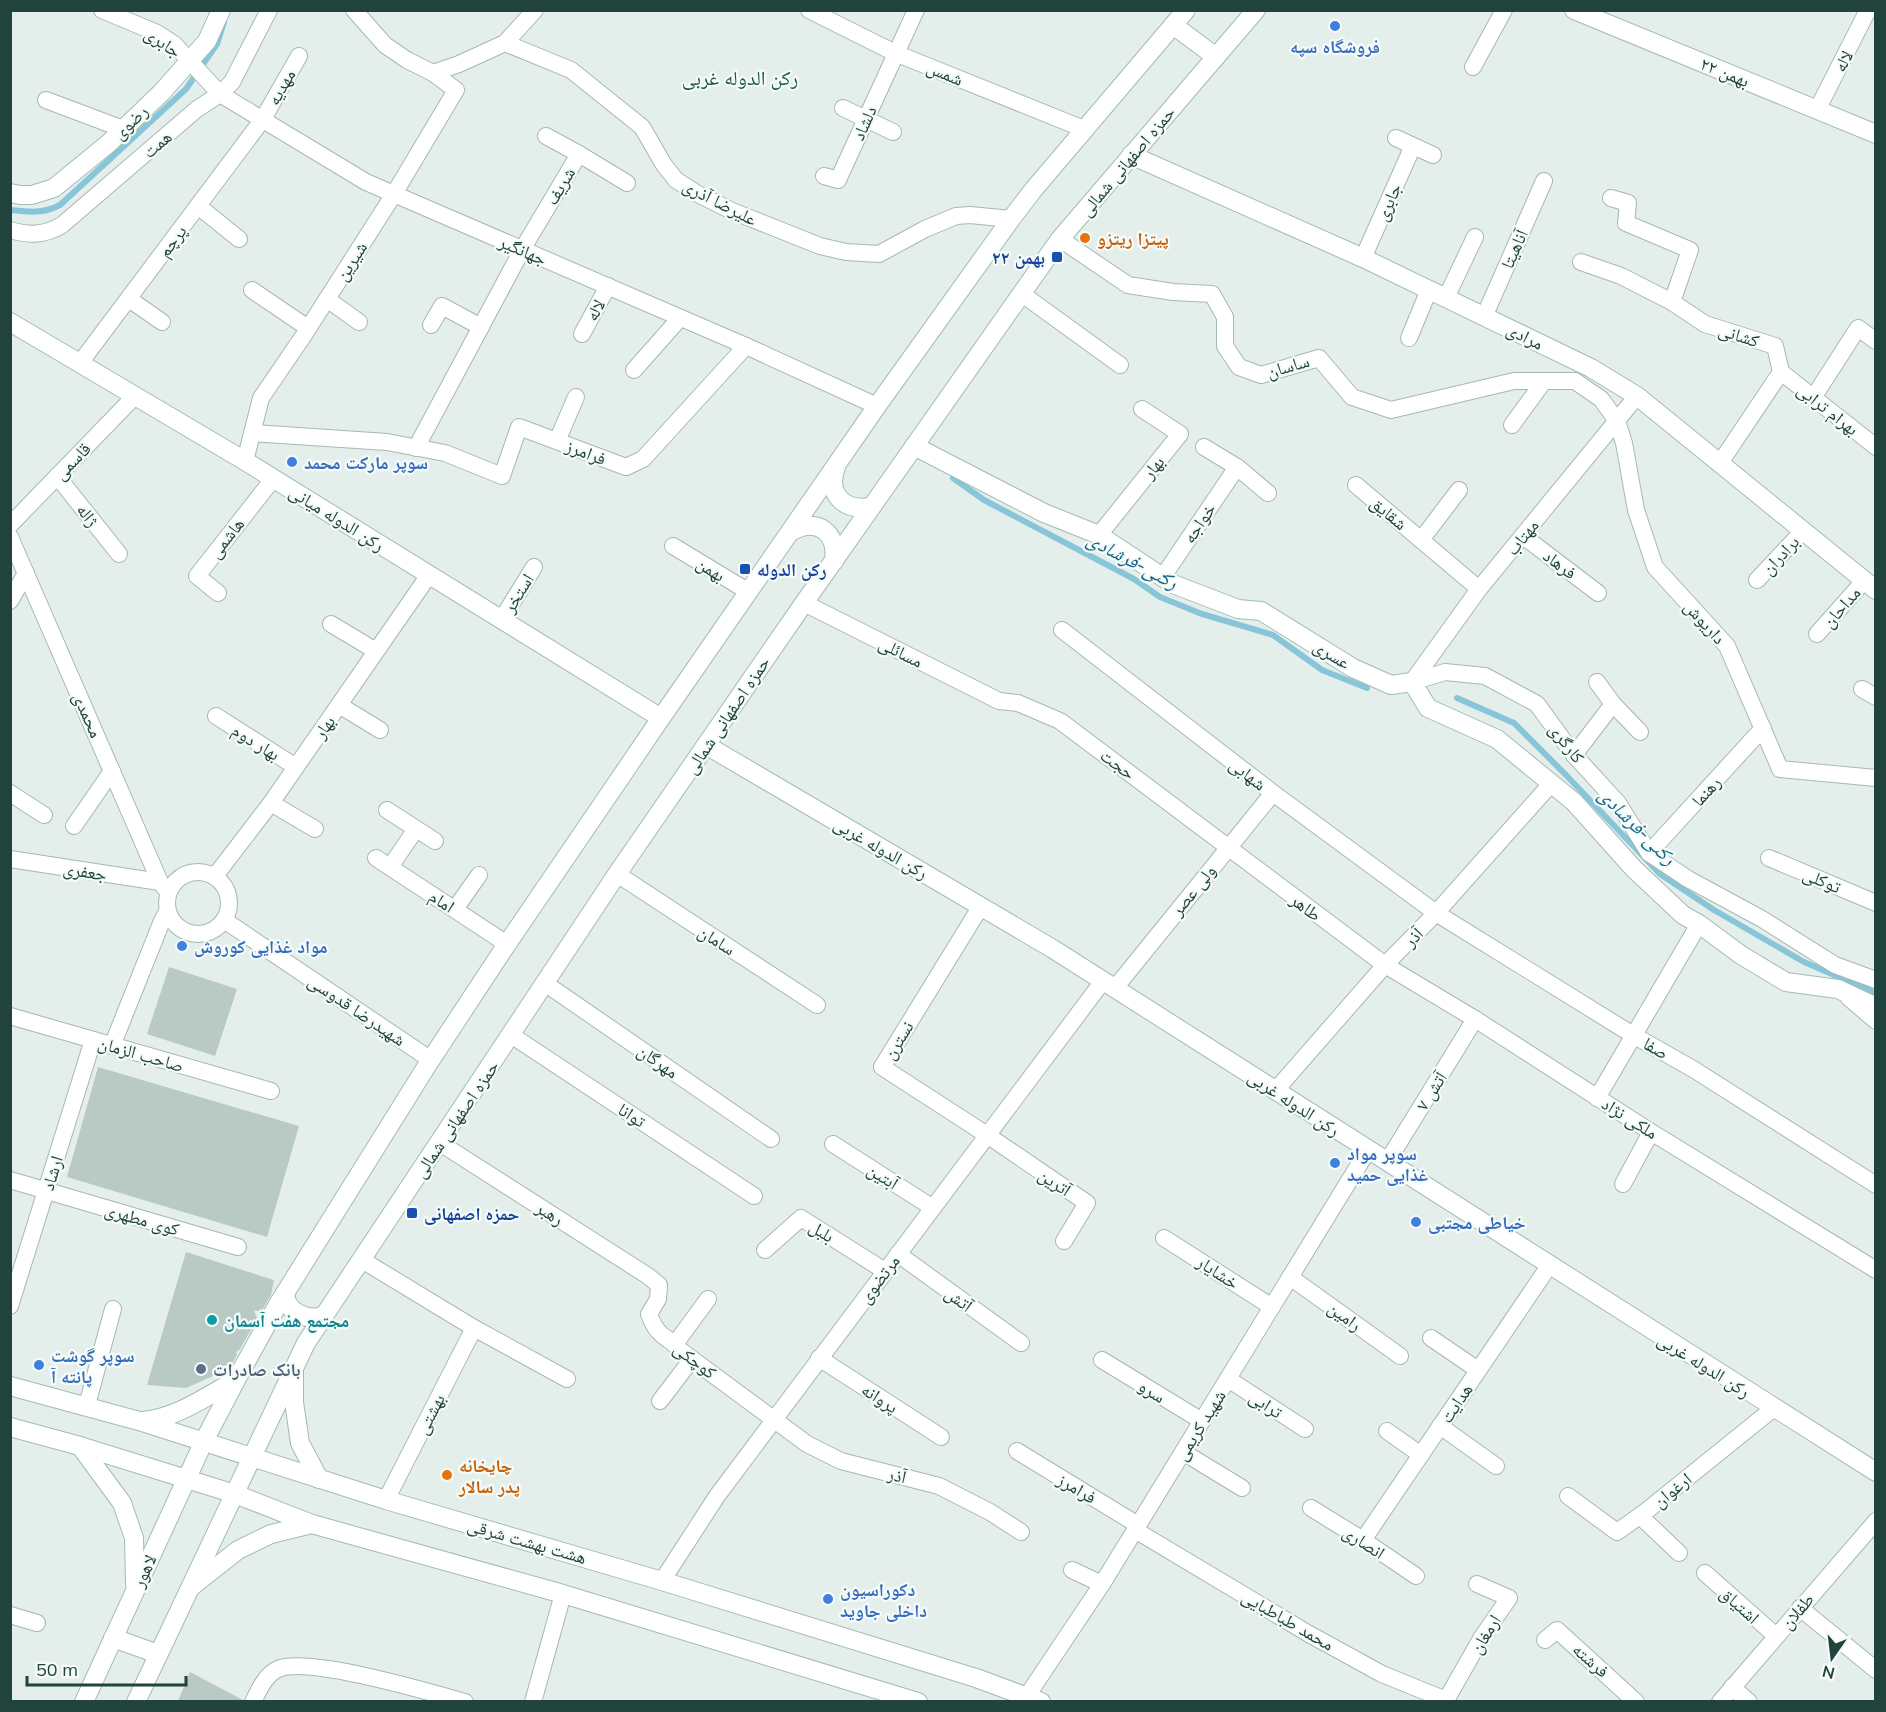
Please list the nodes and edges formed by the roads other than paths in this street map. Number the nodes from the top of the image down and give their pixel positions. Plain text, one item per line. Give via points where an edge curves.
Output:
1 (102, 10) edge
2 (221, 10) edge
3 (269, 10) edge
4 (354, 10) edge
5 (535, 10) edge
6 (808, 10) edge
7 (916, 10) edge
8 (1186, 10) edge
9 (1256, 10) edge
10 (1504, 10) edge
11 (1574, 10) edge
12 (1868, 10) edge
13 (1608, 17) edge
14 (1173, 25) junction
15 (505, 44) junction
16 (895, 53) junction
17 (299, 56) dead end
18 (1216, 57) junction
19 (190, 61) junction
20 (1473, 67) dead end
21 (433, 72) junction
22 (220, 94) junction
23 (46, 100) dead end
24 (843, 108) dead end
25 (1817, 110) junction
26 (263, 119) junction
27 (866, 119) junction
28 (123, 129) junction
29 (1084, 129) junction
30 (893, 132) dead end
31 (1875, 134) edge
32 (546, 136) dead end
33 (1396, 138) dead end
34 (1413, 146) junction
35 (579, 154) junction
36 (1131, 154) junction
37 (1433, 156) dead end
38 (824, 176) dead end
39 (1544, 181) dead end
40 (627, 183) dead end
41 (10, 193) edge
42 (394, 194) junction
43 (1611, 198) dead end
44 (198, 206) junction
45 (1011, 219) junction
46 (10, 230) edge
47 (1475, 237) dead end
48 (239, 239) dead end
49 (1060, 239) junction
50 (522, 250) junction
51 (1363, 258) junction
52 (1581, 262) dead end
53 (608, 286) junction
54 (252, 290) dead end
55 (1429, 290) junction
56 (1022, 294) junction
57 (1446, 298) junction
58 (129, 299) junction
59 (327, 299) junction
60 (1672, 302) junction
61 (1484, 316) junction
62 (680, 318) junction
63 (162, 322) dead end
64 (359, 322) dead end
65 (431, 325) dead end
66 (481, 327) junction
67 (308, 328) junction
68 (14, 330) edge
69 (582, 334) dead end
70 (1409, 338) dead end
71 (1875, 341) edge
72 (746, 346) junction
73 (80, 363) junction
74 (1120, 365) dead end
75 (634, 370) dead end
76 (1781, 372) junction
77 (1544, 381) junction
78 (1637, 396) junction
79 (134, 397) junction
80 (576, 397) dead end
81 (1813, 398) junction
82 (877, 406) junction
83 (1142, 409) dead end
84 (1617, 421) junction
85 (1512, 425) dead end
86 (252, 433) junction
87 (557, 441) junction
88 (914, 446) junction
89 (1204, 447) dead end
90 (1875, 447) edge
91 (416, 448) junction
92 (245, 461) junction
93 (1720, 463) junction
94 (836, 465) junction
95 (1237, 467) junction
96 (57, 476) junction
97 (273, 479) junction
98 (1356, 485) dead end
99 (1459, 490) dead end
100 (1268, 493) dead end
101 (871, 507) junction
102 (10, 525) edge
103 (792, 531) junction
104 (1803, 531) junction
105 (1099, 535) junction
106 (1523, 536) junction
107 (10, 537) edge
108 (1421, 540) junction
109 (674, 546) dead end
110 (119, 554) dead end
111 (834, 561) junction
112 (534, 567) dead end
113 (26, 573) junction
114 (429, 574) junction
115 (1162, 578) junction
116 (1757, 580) dead end
117 (1870, 585) edge
118 (1479, 589) junction
119 (749, 592) junction
120 (218, 593) dead end
121 (1598, 593) dead end
122 (10, 601) edge
123 (804, 603) junction
124 (502, 619) junction
125 (331, 624) dead end
126 (1062, 630) dead end
127 (1817, 634) dead end
128 (376, 651) junction
129 (1412, 682) junction
130 (1597, 682) dead end
131 (999, 701) joint
132 (1613, 704) junction
133 (339, 705) junction
134 (216, 716) dead end
135 (661, 718) junction
136 (1763, 728) junction
137 (380, 730) dead end
138 (1640, 732) dead end
139 (706, 745) junction
140 (1574, 755) junction
141 (296, 767) junction
142 (112, 771) junction
143 (1875, 778) edge
144 (1551, 784) junction
145 (10, 793) edge
146 (1272, 793) junction
147 (271, 803) junction
148 (387, 810) dead end
149 (44, 815) dead end
150 (74, 826) dead end
151 (315, 829) dead end
152 (416, 829) junction
153 (435, 841) dead end
154 (1227, 848) junction
155 (1649, 853) junction
156 (1769, 858) dead end
157 (10, 859) edge
158 (617, 874) junction
159 (478, 875) dead end
160 (215, 876) junction
161 (164, 887) junction
162 (1875, 903) edge
163 (981, 906) junction
164 (455, 909) junction
165 (167, 912) junction
166 (1436, 913) junction
167 (224, 920) junction
168 (1699, 924) junction
169 (507, 944) junction
170 (1385, 965) junction
171 (1875, 980) edge
172 (546, 984) junction
173 (1109, 985) junction
174 (1838, 989) junction
175 (817, 1005) dead end
176 (1875, 1007) edge
177 (10, 1016) edge
178 (1475, 1019) junction
179 (1875, 1021) edge
180 (511, 1035) junction
181 (1633, 1035) junction
182 (93, 1040) junction
183 (112, 1046) junction
184 (431, 1060) junction
185 (271, 1091) dead end
186 (1275, 1091) junction
187 (1597, 1098) junction
188 (1651, 1132) junction
189 (987, 1135) junction
190 (771, 1139) dead end
191 (440, 1143) junction
192 (833, 1144) dead end
193 (1368, 1150) junction
194 (1387, 1162) junction
195 (10, 1180) edge
196 (1623, 1184) dead end
197 (1875, 1185) edge
198 (46, 1191) junction
199 (754, 1196) dead end
200 (933, 1208) junction
201 (1164, 1238) dead end
202 (1064, 1241) dead end
203 (238, 1247) dead end
204 (765, 1250) dead end
205 (897, 1254) junction
206 (362, 1260) junction
207 (1549, 1266) junction
208 (1875, 1270) edge
209 (885, 1271) junction
210 (1290, 1277) junction
211 (659, 1285) joint
212 (285, 1293) junction
213 (12, 1298) edge
214 (708, 1299) dead end
215 (1272, 1307) junction
216 (113, 1309) dead end
217 (324, 1316) junction
218 (474, 1328) junction
219 (1431, 1338) dead end
220 (1021, 1343) dead end
221 (675, 1344) junction
222 (1400, 1356) dead end
223 (819, 1358) junction
224 (692, 1359) junction
225 (1102, 1360) dead end
226 (294, 1366) junction
227 (1478, 1370) junction
228 (567, 1379) dead end
229 (1228, 1379) junction
230 (236, 1380) junction
231 (10, 1386) edge
232 (660, 1401) dead end
233 (87, 1406) junction
234 (1774, 1408) junction
235 (775, 1418) junction
236 (139, 1421) junction
237 (1202, 1422) junction
238 (1440, 1426) junction
239 (10, 1427) edge
240 (1305, 1429) dead end
241 (1387, 1431) dead end
242 (941, 1437) dead end
243 (204, 1441) junction
244 (80, 1446) junction
245 (1017, 1450) dead end
246 (1183, 1452) junction
247 (1420, 1455) junction
248 (251, 1457) junction
249 (1496, 1466) dead end
250 (1875, 1472) edge
251 (186, 1479) junction
252 (319, 1479) junction
253 (1242, 1488) dead end
254 (235, 1494) junction
255 (1568, 1496) dead end
256 (386, 1500) junction
257 (1311, 1508) dead end
258 (1640, 1516) junction
259 (1875, 1521) edge
260 (312, 1524) junction
261 (1136, 1528) junction
262 (1021, 1533) dead end
263 (1363, 1540) junction
264 (1679, 1553) dead end
265 (1072, 1570) dead end
266 (1705, 1573) dead end
267 (1416, 1576) dead end
268 (662, 1581) junction
269 (1102, 1584) junction
270 (1477, 1584) dead end
271 (135, 1590) junction
272 (187, 1590) junction
273 (563, 1594) junction
274 (1800, 1608) junction
275 (10, 1615) edge
276 (37, 1623) dead end
277 (1776, 1636) junction
278 (113, 1638) junction
279 (1545, 1640) dead end
280 (158, 1654) junction
281 (1875, 1670) edge
282 (1732, 1687) junction
283 (1034, 1699) edge
284 (910, 1700) edge
285 (84, 1701) edge
286 (136, 1701) edge
287 (253, 1701) edge
288 (465, 1701) edge
289 (533, 1701) edge
290 (1445, 1701) edge
291 (1636, 1701) edge
292 (1719, 1701) edge
293 (1749, 1701) edge

1 - 19 street, جابری via 157,33
2 - 19 main road, رضوی via 207,41
3 - 22 street, همت via 232,82
4 - 21 street via 385,45
5 - 15 street
6 - 16 street, شمس
7 - 16 street
8 - 14 main road
9 - 18 main road, حمزه اصفهانی شمالی
10 - 20 street
11 - 13 main road, ۲۲ بهمن
12 - 25 street, لاله
13 - 25 main road, ۲۲ بهمن
14 - 18 main road
14 - 29 main road
15 - 21 street
15 - 45 street, علیرضا آذری via 571,70 642,127 676,180 696,193 820,246 879,254 956,216
16 - 27 street, دلشاد
16 - 29 street, شمس
17 - 26 street, مهدیه
18 - 36 main road, حمزه اصفهانی شمالی
19 - 22 street, جهانگیر
19 - 28 main road, رضوی
21 - 42 street, شیرین via 456,90
22 - 26 street, جهانگیر
22 - 46 street, همت via 197,109 62,225 36,234
23 - 28 street
24 - 27 street
25 - 31 main road, ۲۲ بهمن
26 - 42 street, جهانگیر via 366,182
26 - 44 street, پرچم
27 - 30 street
27 - 38 street, دلشاد via 838,180
28 - 41 main road, رضوی via 54,188 32,195
29 - 45 main road
32 - 35 street, شریف
33 - 34 street
34 - 37 street
34 - 51 street, جابری
35 - 40 street
35 - 50 street, شریف
36 - 49 main road, حمزه اصفهانی شمالی
36 - 51 main road, مرادی
39 - 61 street, آناهیتا
42 - 50 street, جهانگیر
42 - 59 street, شیرین
43 - 60 street via 1628,203 1626,223 1690,250
44 - 48 street
44 - 58 street, پرچم
45 - 82 main road
47 - 57 street
49 - 56 main road, حمزه اصفهانی شمالی
49 - 77 street, ساسان via 1128,285 1212,294 1225,316 1225,346 1239,367 1261,375 1319,358 1352,397 1391,410 1514,381
50 - 53 street, جهانگیر
50 - 66 street
51 - 55 main road, مرادی
52 - 60 street, کشانی via 1621,276
53 - 62 street, جهانگیر
53 - 69 street, لاله
54 - 67 street
55 - 57 main road, مرادی
55 - 70 street
56 - 74 street
56 - 88 main road, حمزه اصفهانی شمالی
57 - 61 main road, مرادی
58 - 63 street
58 - 73 street, پرچم
59 - 64 street
59 - 67 street, شیرین
60 - 76 street, کشانی via 1705,324 1775,346
61 - 78 main road, مرادی via 1591,368
62 - 72 street, جهانگیر
62 - 75 street
65 - 66 street via 442,306
66 - 91 street
67 - 86 street, شیرین via 261,398
68 - 73 main road, رکن الدوله میانی
71 - 81 street via 1858,328
72 - 82 street, جهانگیر
72 - 87 street, فرامرز via 643,459 626,467
73 - 79 main road, رکن الدوله میانی
76 - 81 street, بهرام ترابی
76 - 93 street
77 - 84 street, ساسان via 1575,381 1601,399
77 - 85 street
78 - 84 street, مهتاب
78 - 93 main road, مرادی
79 - 92 main road, رکن الدوله میانی
79 - 96 street, قاسمی
80 - 87 street
81 - 90 street, بهرام ترابی
82 - 94 main road
83 - 105 street, بهار via 1180,434
84 - 106 street, مهتاب
84 - 136 street, داریوش via 1636,510 1655,567 1727,646
86 - 91 street, فرامرز via 387,442
86 - 92 street, شیرین
87 - 91 street, فرامرز via 519,427 502,476 446,453
88 - 101 main road, حمزه اصفهانی شمالی
88 - 105 main road, عسری via 1044,513
89 - 95 street
92 - 97 main road, رکن الدوله میانی
93 - 104 main road, مرادی
94 - 101 main road via 832,477 839,499 848,506
94 - 103 main road
95 - 100 street
95 - 115 street, خواجه
96 - 102 street, قاسمی
96 - 110 street, ژاله
97 - 114 main road, رکن الدوله میانی
97 - 120 street, هاشمی via 196,576
98 - 108 street, شقایق
99 - 108 street, شقایق
101 - 111 main road, حمزه اصفهانی شمالی
103 - 111 main road via 801,526 820,528 834,542
103 - 119 main road
104 - 116 street, برادران
104 - 117 main road, مرادی
105 - 115 main road, عسری
106 - 118 street, مهتاب
106 - 121 street, فرهاد
107 - 113 street, محمدی
108 - 118 street, شقایق
109 - 119 street, بهمن
111 - 123 main road, حمزه اصفهانی شمالی
112 - 124 street, استخر
113 - 122 street
113 - 142 street, محمدی
114 - 124 main road, رکن الدوله میانی
114 - 128 street, بهار
115 - 129 main road, عسری via 1238,609 1261,611 1353,668 1391,685
117 - 127 street, مداحان
118 - 129 street, مهتاب
119 - 135 main road
123 - 131 street, مسائلی
123 - 139 main road, حمزه اصفهانی شمالی
124 - 135 main road, رکن الدوله میانی
125 - 128 street
126 - 146 street, شهابی
128 - 133 street, بهار
129 - 140 street, کارگری via 1444,672 1485,676 1538,704
129 - 144 main road via 1428,708 1497,739
130 - 132 street
131 - 154 street, حجت via 1018,703 1060,721
132 - 138 street
132 - 140 street
133 - 137 street
133 - 141 street, بهار
134 - 141 street, بهار دوم
135 - 169 main road
136 - 143 street, داریوش via 1780,769
136 - 155 street, رهنما
139 - 158 main road, حمزه اصفهانی شمالی
139 - 163 main road, رکن الدوله غربی
140 - 155 street, کارگری via 1618,803
141 - 147 street, بهار
142 - 150 street
142 - 161 street, محمدی
144 - 166 street, آذر
144 - 168 main road via 1574,802 1634,869 1683,915
145 - 149 street
146 - 154 street, ولی عصر
146 - 166 street, شهابی
147 - 151 street
147 - 160 street, بهار
148 - 152 street
152 - 153 street
152 - 164 street, امام via 383,862
154 - 170 street, طاهر
154 - 173 street, ولی عصر
155 - 171 street, کارگری via 1834,965
156 - 162 street, توکلی
157 - 161 street, جعفری
158 - 172 main road, حمزه اصفهانی شمالی
158 - 175 street, سامان
159 - 164 street
160 - 161 street via 197,871
160 - 167 street via 228,892
161 - 165 street
163 - 173 main road, رکن الدوله غربی
163 - 189 street, نسترن via 882,1067
164 - 169 street, امام
165 - 167 street via 179,928 198,934 208,933
165 - 183 street
166 - 170 street, آذر
166 - 181 street, صفا
167 - 184 street, شهیدرضا قدوسی
168 - 174 main road via 1786,982
168 - 181 street
169 - 184 main road
170 - 178 street, ملکی نژاد
170 - 186 street, آذر
172 - 180 main road, حمزه اصفهانی شمالی
172 - 190 street, مهرگان
173 - 186 main road, رکن الدوله غربی
173 - 189 street, مرتضوی
174 - 176 main road
174 - 179 street
177 - 182 street, صاحب الزمان
178 - 187 street, ملکی نژاد
178 - 194 street, آتش ۷
180 - 191 main road, حمزه اصفهانی شمالی
180 - 199 street, توانا
181 - 187 street
181 - 197 street, صفا
182 - 183 street, صاحب الزمان
182 - 198 street, ارشاد
183 - 185 street, صاحب الزمان
184 - 212 main road
186 - 193 main road, رکن الدوله غربی
187 - 188 street, ملکی نژاد
188 - 196 street
188 - 208 street, ملکی نژاد
189 - 200 street, مرتضوی
189 - 202 street, آترین via 1087,1203
191 - 206 main road, حمزه اصفهانی شمالی
191 - 211 street, رهبر
192 - 200 street, آبتین
193 - 194 main road, رکن الدوله غربی
193 - 210 street, شهید کریمی
194 - 207 main road, رکن الدوله غربی
195 - 198 street, کوی مطهری
198 - 203 street, کوی مطهری
198 - 213 street, ارشاد
200 - 205 street, مرتضوی
201 - 215 street, خشایار
204 - 209 street, بلبل via 801,1218
205 - 209 street, مرتضوی
205 - 220 street, آتش
206 - 217 main road, حمزه اصفهانی شمالی
206 - 218 street
207 - 227 street, هدایت
207 - 234 main road, رکن الدوله غربی
209 - 223 street, مرتضوی
210 - 215 street, شهید کریمی
210 - 222 street, رامین
211 - 221 street, کوچکی via 658,1299 649,1314 653,1326
212 - 217 main road via 296,1312 313,1318
212 - 230 main road
214 - 221 street
215 - 229 street, شهید کریمی
216 - 233 street
217 - 226 main road, حمزه اصفهانی شمالی
218 - 228 street
218 - 256 street, بهشتی
219 - 227 street
221 - 224 street, کوچکی
223 - 235 street, مرتضوی
223 - 242 street, پروانه
224 - 232 street
224 - 235 street, کوچکی
225 - 237 street, سرو
226 - 248 main road, حمزه اصفهانی شمالی
226 - 252 main road via 296,1427
227 - 238 street, هدایت
229 - 237 street, شهید کریمی
229 - 240 street, ترابی
230 - 236 main road via 159,1420
230 - 243 main road
231 - 233 main road, هشت بهشت شرقی
233 - 236 main road, هشت بهشت شرقی
234 - 250 main road, رکن الدوله غربی
234 - 258 street, ارغوان
235 - 262 street, آذر via 807,1444 840,1461 939,1486
235 - 268 street, مرتضوی via 717,1496
236 - 243 main road, هشت بهشت شرقی
237 - 246 street, شهید کریمی
238 - 247 street, هدایت
238 - 249 street
239 - 244 main road
241 - 247 street
243 - 248 main road, هشت بهشت شرقی
243 - 251 main road, لاهور
244 - 251 main road
244 - 271 main road via 122,1503 134,1538
245 - 261 street, فرامرز
246 - 253 street
246 - 261 street, شهید کریمی
247 - 263 street, هدایت
248 - 252 main road, هشت بهشت شرقی
248 - 254 main road
251 - 254 main road
251 - 271 main road, لاهور
252 - 256 main road, هشت بهشت شرقی
254 - 260 main road
254 - 272 main road
255 - 258 street, ارغوان via 1617,1532
256 - 268 main road, هشت بهشت شرقی
257 - 263 street, انصاری
258 - 264 street
259 - 274 street, طفلان
260 - 272 main road via 271,1534 238,1550
260 - 273 main road
261 - 269 street, شهید کریمی
261 - 290 street, محمد طباطبایی via 1309,1634 1382,1674
263 - 267 street, انصاری
265 - 269 street
266 - 277 street, اشتیاق
268 - 283 main road, هشت بهشت شرقی via 976,1677
269 - 283 street, شهید کریمی
270 - 290 street, ارمغان via 1509,1598
271 - 278 main road, لاهور
272 - 280 main road
273 - 284 main road
273 - 289 street
274 - 277 street, طفلان
274 - 281 street
275 - 276 street
277 - 282 street, طفلان
278 - 280 main road
278 - 285 main road, لاهور
279 - 291 street, فرشته via 1557,1630
280 - 286 main road
282 - 292 street, طفلان
282 - 293 street
287 - 288 street via 274,1671 304,1666

